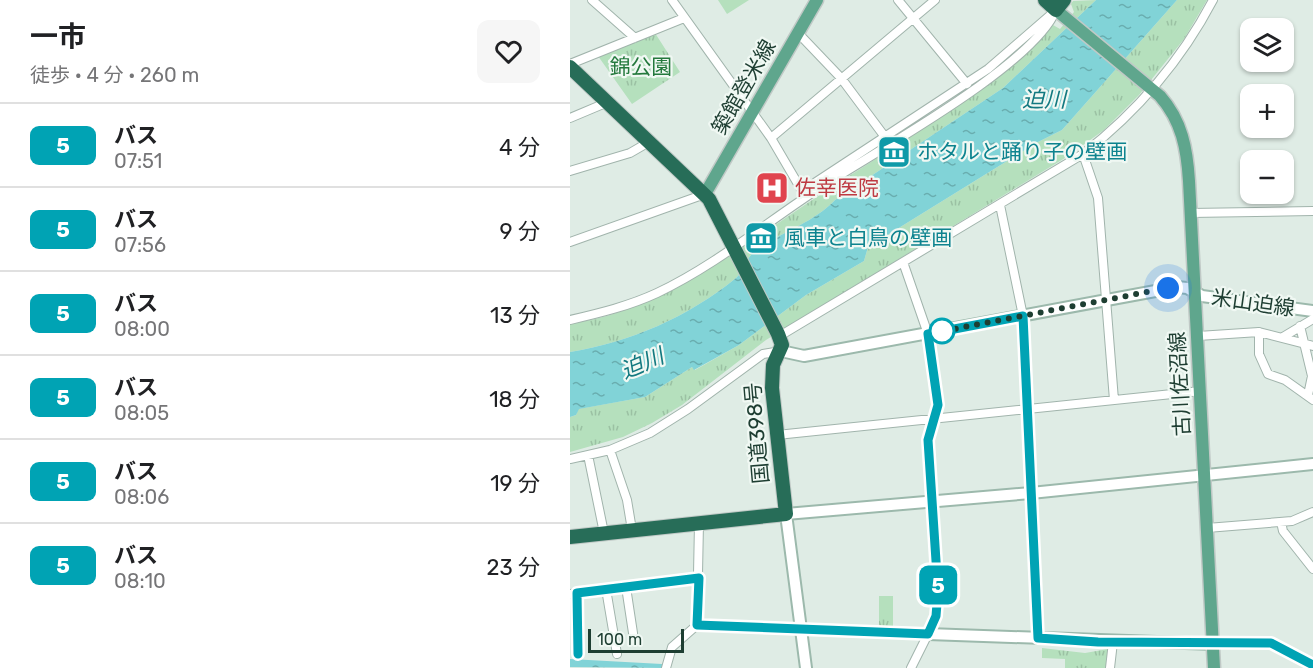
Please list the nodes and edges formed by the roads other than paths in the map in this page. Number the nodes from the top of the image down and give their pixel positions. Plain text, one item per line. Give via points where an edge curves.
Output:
1 (592, 0) edge
2 (672, 0) edge
3 (817, 0) edge
4 (898, 0) edge
5 (934, 0) edge
6 (1045, 0) edge
7 (1213, 0) edge
8 (1060, 8) edge
9 (913, 17) junction
10 (684, 18) junction
11 (798, 33) junction
12 (635, 38) junction
13 (570, 65) edge
14 (841, 78) junction
15 (967, 84) junction
16 (1152, 88) junction
17 (608, 102) junction
18 (751, 113) junction
19 (570, 118) edge
20 (885, 137) junction
21 (771, 138) junction
22 (649, 142) junction
23 (1083, 154) junction
24 (570, 171) edge
25 (705, 194) junction
26 (805, 195) junction
27 (1000, 205) junction
28 (1313, 211) edge
29 (1190, 213) junction
30 (570, 242) edge
31 (735, 246) junction
32 (903, 262) junction
33 (1194, 292) junction
34 (1108, 300) junction
35 (1313, 311) edge
36 (1023, 316) junction
37 (1313, 319) edge
38 (570, 320) edge
39 (1300, 326) junction
40 (1259, 332) junction
41 (778, 334) junction
42 (928, 334) junction
43 (1198, 336) junction
44 (1283, 337) junction
45 (1310, 345) edge
46 (777, 350) junction
47 (1201, 391) junction
48 (1311, 397) edge
49 (1114, 399) junction
50 (1027, 408) junction
51 (933, 418) junction
52 (777, 435) junction
53 (610, 450) junction
54 (588, 455) junction
55 (570, 459) edge
56 (1313, 464) edge
57 (1205, 475) junction
58 (1031, 493) junction
59 (932, 502) junction
60 (1313, 512) edge
61 (786, 514) junction
62 (1281, 522) junction
63 (699, 523) junction
64 (1207, 528) junction
65 (632, 530) junction
66 (604, 533) junction
67 (570, 537) edge
68 (1313, 569) edge
69 (699, 578) junction
70 (626, 587) junction
71 (606, 589) junction
72 (573, 594) edge
73 (697, 625) junction
74 (802, 628) junction
75 (633, 633) dead end
76 (928, 634) junction
77 (1038, 638) junction
78 (1113, 642) junction
79 (1213, 644) junction
80 (578, 654) dead end
81 (617, 654) dead end
82 (1313, 665) edge
83 (666, 667) edge
84 (806, 668) edge
85 (911, 668) edge
86 (1110, 668) edge
87 (1214, 668) edge

1 - 12 street
2 - 10 street
3 - 11 main road, 築館登米線
4 - 9 street
5 - 9 street
6 - 8 highway
7 - 16 street via 1180,54
8 - 15 street
8 - 16 main road, 古川佐沼線
8 - 26 street via 1041,32 992,76
9 - 14 street
9 - 15 street
10 - 12 street
10 - 18 street
11 - 14 street
11 - 18 main road, 築館登米線
12 - 13 street
13 - 17 highway, 国道398号
14 - 20 street
14 - 21 street
15 - 20 street
16 - 23 street
16 - 29 main road, 古川佐沼線 via 1172,110 1182,131 1188,158
17 - 19 street
17 - 22 highway, 国道398号
18 - 21 street
18 - 25 main road, 築館登米線
20 - 26 street
21 - 26 street
22 - 24 street via 630,153
22 - 25 highway, 国道398号
23 - 27 street
23 - 34 street via 1098,198
25 - 30 street
25 - 31 highway, 国道398号
26 - 31 street
27 - 32 street
27 - 36 street
28 - 29 street
29 - 33 main road, 古川佐沼線
31 - 38 street via 658,292 616,309
31 - 41 highway, 国道398号
32 - 41 street
32 - 42 street
33 - 34 street, 米山迫線 via 1177,287
33 - 35 street, 米山迫線
33 - 43 main road, 古川佐沼線
34 - 36 street, 米山迫線
34 - 49 street
36 - 42 street, 米山迫線
36 - 50 street
37 - 39 street
39 - 44 street
39 - 45 street
40 - 43 street
40 - 44 street
40 - 48 street via 1258,354 1268,374
41 - 46 highway, 国道398号 via 782,345
42 - 46 street, 米山迫線 via 804,356
42 - 51 street via 938,405
43 - 47 main road, 古川佐沼線
44 - 45 street
45 - 48 street
46 - 52 highway, 国道398号 via 773,365
46 - 53 street via 756,359 650,433
47 - 49 street
47 - 57 main road, 古川佐沼線
49 - 50 street
50 - 51 street
50 - 58 street
51 - 52 street
51 - 59 street via 928,440
52 - 61 highway, 国道398号
53 - 54 street
53 - 65 street via 627,500
54 - 55 street
54 - 66 street
56 - 57 street
57 - 58 street
57 - 64 main road, 古川佐沼線
58 - 59 street
58 - 77 street
59 - 61 street
59 - 76 street via 938,600
60 - 62 street via 1298,520
61 - 63 highway
61 - 74 street
62 - 64 street
62 - 68 street via 1283,531
63 - 65 highway
63 - 69 street
64 - 79 main road, 古川佐沼線
65 - 66 highway
66 - 67 highway
69 - 70 street
69 - 73 street
70 - 71 street
70 - 75 street
71 - 72 street
71 - 81 street
72 - 80 street
73 - 74 street
73 - 83 street via 672,647
74 - 76 street
74 - 84 street
76 - 77 street
76 - 85 street
77 - 78 street
78 - 79 street
78 - 86 street
79 - 82 street via 1271,643
79 - 87 main road, 古川佐沼線

